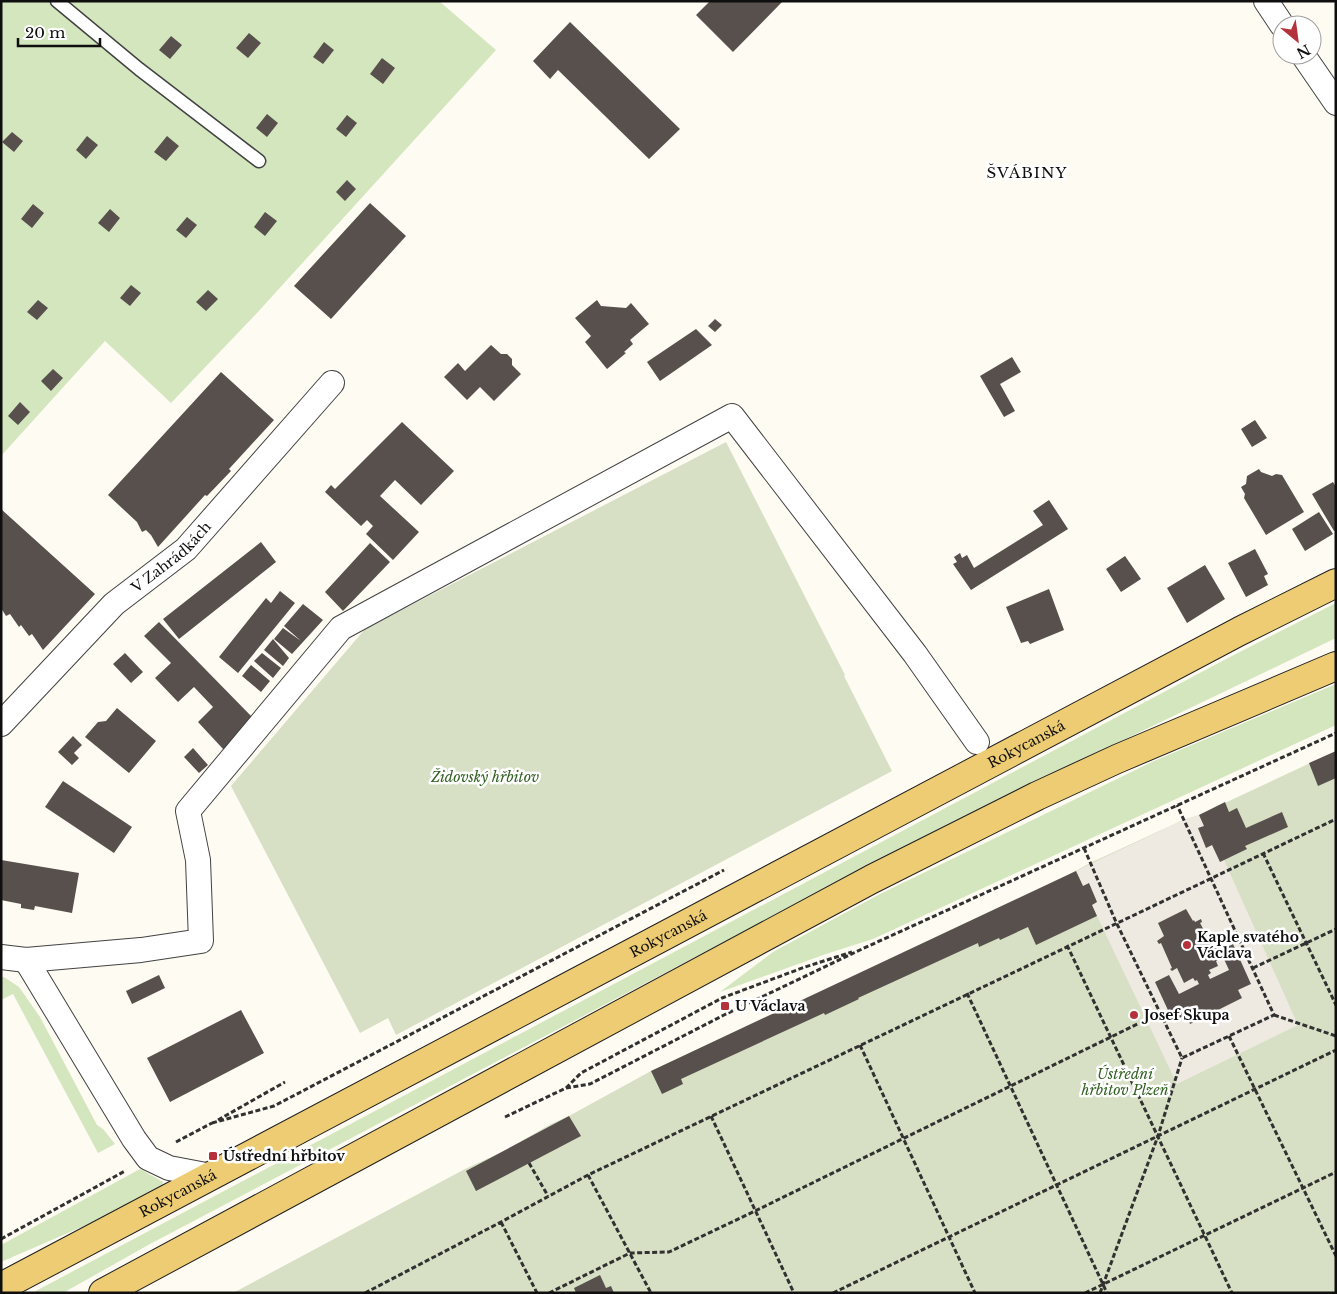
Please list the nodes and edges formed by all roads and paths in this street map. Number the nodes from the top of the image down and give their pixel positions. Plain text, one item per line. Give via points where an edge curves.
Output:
1 (57, 1) edge
2 (1266, 1) edge
3 (1275, 15) edge
4 (1310, 65) edge
5 (1334, 98) edge
6 (259, 161) dead end
7 (332, 383) dead end
8 (1336, 583) edge
9 (1336, 666) edge
10 (1, 724) edge
11 (1336, 733) edge
12 (977, 742) dead end
13 (1177, 805) junction
14 (1336, 819) edge
15 (1084, 848) junction
16 (1263, 853) junction
17 (1211, 877) junction
18 (1116, 922) junction
19 (1336, 929) edge
20 (1306, 943) junction
21 (1067, 946) junction
22 (862, 949) junction
23 (1, 957) edge
24 (26, 960) junction
25 (1253, 968) junction
26 (968, 993) junction
27 (1336, 1005) edge
28 (1160, 1013) junction
29 (1274, 1015) junction
30 (1230, 1036) junction
31 (1336, 1036) edge
32 (1111, 1037) junction
33 (860, 1045) junction
34 (1336, 1050) edge
35 (1182, 1058) junction
36 (1011, 1086) junction
37 (566, 1088) junction
38 (1255, 1089) junction
39 (711, 1116) junction
40 (505, 1117) dead end
41 (1158, 1136) junction
42 (904, 1138) junction
43 (529, 1163) dead end
44 (1336, 1172) edge
45 (588, 1174) junction
46 (211, 1176) junction
47 (1057, 1185) junction
48 (1303, 1188) junction
49 (548, 1196) junction
50 (755, 1211) junction
51 (501, 1222) junction
52 (1205, 1235) junction
53 (949, 1237) junction
54 (630, 1253) junction
55 (1336, 1256) edge
56 (1103, 1284) junction
57 (1, 1287) edge
58 (103, 1293) edge
59 (365, 1293) edge
60 (537, 1293) edge
61 (549, 1293) edge
62 (651, 1293) edge
63 (794, 1293) edge
64 (834, 1293) edge
65 (975, 1293) edge
66 (1085, 1293) edge
67 (1100, 1293) edge
68 (1107, 1293) edge
69 (1232, 1293) edge

1 - 6 lane via 138,70
2 - 3 street
4 - 5 street
7 - 10 street, V Zahrádkách via 186,549 114,604
8 - 46 main road, Rokycanská
9 - 58 main road via 1118,759 966,831
11 - 13 path
12 - 24 street via 915,654 732,416 341,628 188,811 198,860 201,941
13 - 15 path
13 - 17 path
14 - 16 path
15 - 18 path
15 - 22 path
16 - 17 path
16 - 20 path
17 - 18 path
17 - 25 path
18 - 21 path
18 - 28 path
19 - 20 path
20 - 25 path
20 - 27 path
21 - 26 path
21 - 32 path
22 - 37 path via 590,1084
22 - 37 path via 722,998 581,1073
23 - 24 street
24 - 46 street via 148,1158 170,1168
25 - 29 path
26 - 33 path
26 - 36 path
28 - 32 path
28 - 35 path
29 - 30 path
29 - 31 path
30 - 35 path
30 - 38 path
32 - 36 path
32 - 41 path
33 - 39 path
33 - 42 path
34 - 38 path
35 - 41 path
36 - 42 path
36 - 47 path
37 - 40 path
38 - 41 path
38 - 48 path
39 - 45 path
39 - 50 path
41 - 47 path
41 - 52 path
41 - 56 path
42 - 50 path
42 - 53 path
43 - 49 path
44 - 48 path
45 - 49 path
45 - 54 path
46 - 57 main road, Rokycanská
47 - 53 path
47 - 56 path
48 - 52 path
48 - 55 path
49 - 51 path
50 - 54 path via 669,1252
50 - 63 path
51 - 59 path
51 - 60 path
52 - 56 path
52 - 69 path
53 - 64 path
53 - 65 path
54 - 61 path
54 - 62 path
56 - 66 path
56 - 67 path
56 - 68 path

